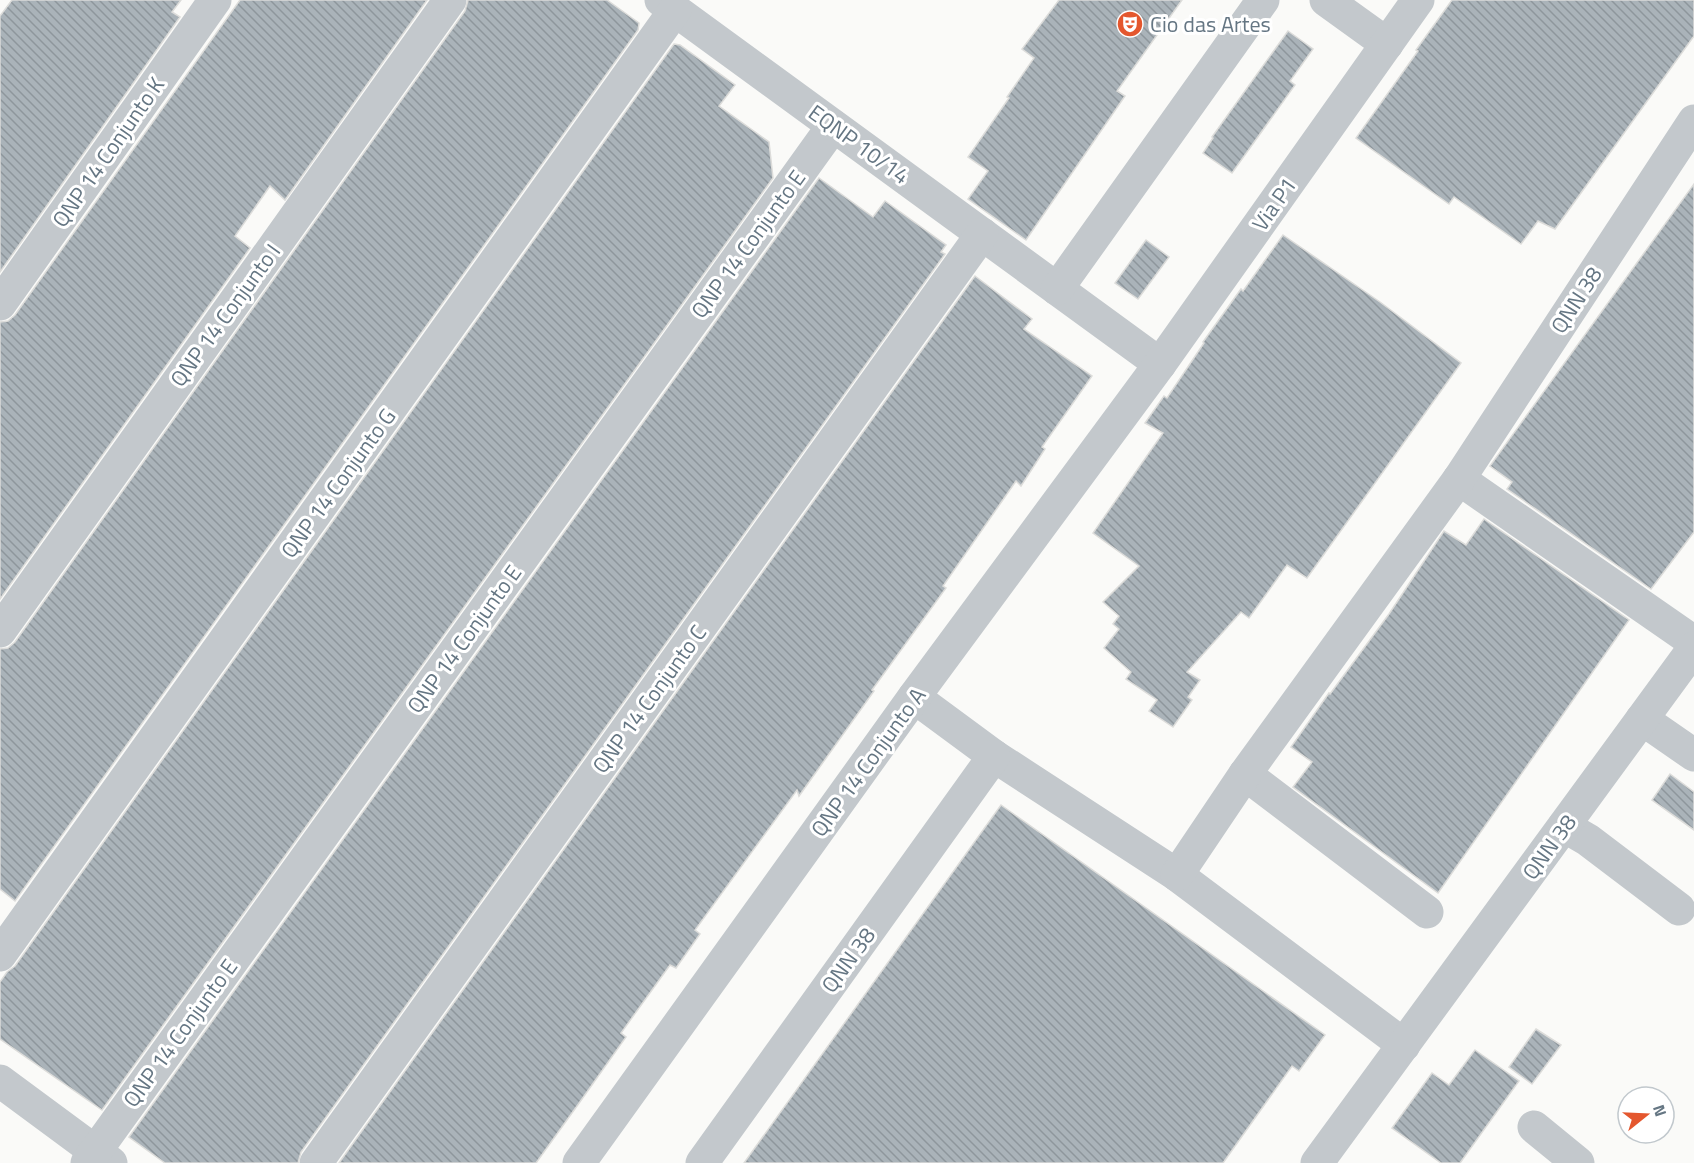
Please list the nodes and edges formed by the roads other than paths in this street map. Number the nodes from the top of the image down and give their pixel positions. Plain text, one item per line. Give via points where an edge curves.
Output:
1 (215, 0) edge
2 (450, 0) edge
3 (1263, 0) edge
4 (1326, 0) edge
5 (1418, 0) edge
6 (668, 5) edge
7 (1387, 44) junction
8 (1694, 121) edge
9 (833, 126) junction
10 (982, 234) junction
11 (1057, 289) junction
12 (0, 304) edge
13 (1160, 364) junction
14 (1459, 479) junction
15 (0, 631) edge
16 (1694, 642) edge
17 (1694, 648) edge
18 (914, 697) junction
19 (1642, 719) junction
20 (1694, 755) edge
21 (994, 756) junction
22 (1245, 774) junction
23 (1564, 826) junction
24 (1177, 875) junction
25 (1679, 909) dead end
26 (1427, 912) dead end
27 (0, 955) edge
28 (1404, 1045) junction
29 (0, 1081) edge
30 (1534, 1127) dead end
31 (98, 1159) edge
32 (316, 1163) edge
33 (579, 1163) edge
34 (702, 1163) edge
35 (1317, 1163) edge
36 (1578, 1163) edge

1 - 12 street, QNP 14 Conjunto K
2 - 15 street, QNP 14 Conjunto I
3 - 11 street
4 - 7 street
5 - 7 street, Via P1
6 - 9 street, EQNP 10/14
6 - 27 street, QNP 14 Conjunto G
7 - 13 street, Via P1
8 - 14 street, QNN 38
9 - 10 street, EQNP 10/14
9 - 31 street, QNP 14 Conjunto E
10 - 11 street, EQNP 10/14
10 - 32 street, QNP 14 Conjunto C
11 - 13 street, EQNP 10/14
13 - 18 street, QNP 14 Conjunto A
14 - 16 street
14 - 22 street, QNN 38
17 - 19 street, QNN 38
18 - 21 street
18 - 33 street, QNP 14 Conjunto A
19 - 20 street
19 - 23 street, QNN 38
21 - 24 street
21 - 34 street, QNN 38
22 - 24 street, QNN 38
22 - 26 street
23 - 25 street
23 - 28 street, QNN 38
24 - 28 street
28 - 35 street, QNN 38
29 - 31 street
30 - 36 street

